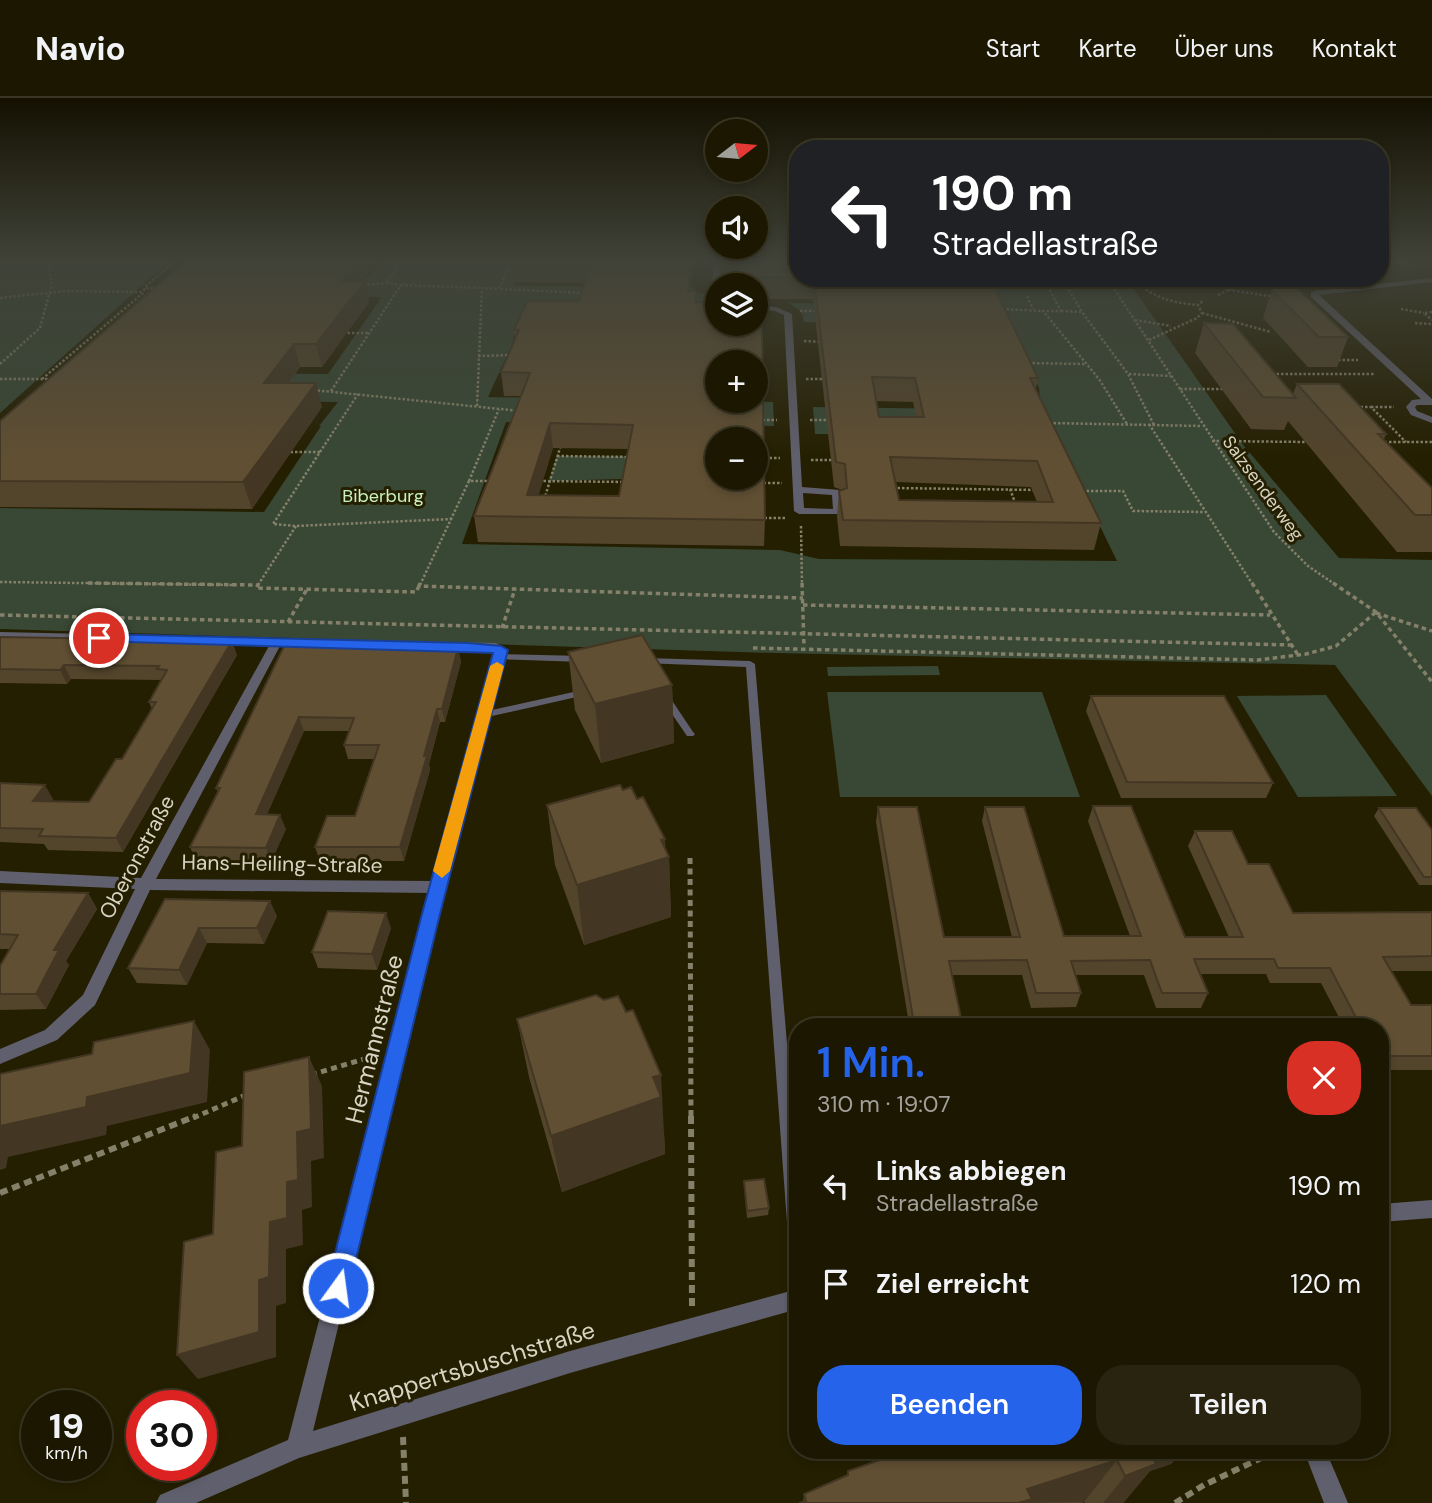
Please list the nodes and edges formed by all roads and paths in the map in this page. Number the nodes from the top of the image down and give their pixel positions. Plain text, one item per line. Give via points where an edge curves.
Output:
1 (40, 328) edge
2 (100, 328) edge
3 (373, 328) edge
4 (480, 328) edge
5 (790, 328) edge
6 (1056, 328) edge
7 (1094, 328) edge
8 (1140, 328) edge
9 (1174, 328) edge
10 (1247, 328) edge
11 (1348, 328) edge
12 (1271, 332) dead end
13 (338, 333) edge
14 (369, 333) junction
15 (1149, 340) junction
16 (791, 341) junction
17 (829, 342) edge
18 (478, 356) junction
19 (520, 356) edge
20 (1338, 360) edge
21 (1358, 360) dead end
22 (1022, 363) edge
23 (1085, 363) junction
24 (0, 364) edge
25 (1277, 367) dead end
26 (1128, 374) junction
27 (1271, 374) edge
28 (1284, 374) junction
29 (1374, 374) dead end
30 (1171, 376) junction
31 (0, 379) edge
32 (41, 379) junction
33 (57, 379) edge
34 (793, 379) junction
35 (834, 379) edge
36 (1180, 389) junction
37 (1222, 389) dead end
38 (305, 390) edge
39 (331, 392) junction
40 (358, 394) junction
41 (1430, 401) edge
42 (477, 406) junction
43 (1346, 407) edge
44 (1371, 407) junction
45 (1394, 407) dead end
46 (499, 409) junction
47 (527, 412) edge
48 (751, 419) edge
49 (794, 420) junction
50 (842, 420) edge
51 (1432, 420) edge
52 (1042, 423) edge
53 (1127, 424) junction
54 (1152, 425) junction
55 (1202, 426) junction
56 (563, 437) edge
57 (1212, 441) junction
58 (1316, 442) edge
59 (1369, 442) edge
60 (1382, 442) junction
61 (1406, 442) junction
62 (1432, 442) edge
63 (1391, 451) edge
64 (285, 452) edge
65 (320, 452) junction
66 (557, 456) junction
67 (636, 457) edge
68 (796, 460) junction
69 (835, 460) edge
70 (469, 481) junction
71 (500, 481) edge
72 (537, 481) edge
73 (549, 481) junction
74 (628, 482) edge
75 (768, 484) edge
76 (797, 486) junction
77 (881, 488) edge
78 (1010, 489) junction
79 (1051, 490) edge
80 (1078, 491) edge
81 (543, 504) edge
82 (1017, 507) edge
83 (1203, 512) junction
84 (800, 515) junction
85 (760, 518) edge
86 (452, 519) junction
87 (296, 526) junction
88 (0, 582) edge
89 (258, 586) junction
90 (419, 586) junction
91 (307, 589) junction
92 (515, 589) junction
93 (803, 598) junction
94 (803, 606) junction
95 (1376, 612) junction
96 (0, 615) edge
97 (1270, 615) junction
98 (289, 621) junction
99 (502, 627) junction
100 (1432, 632) edge
101 (804, 633) junction
102 (0, 636) edge
103 (277, 641) junction
104 (1291, 645) junction
105 (804, 647) junction
106 (744, 648) dead end
107 (497, 652) junction
108 (1299, 655) junction
109 (594, 660) edge
110 (635, 661) edge
111 (1432, 682) edge
112 (601, 689) edge
113 (660, 689) edge
114 (483, 715) junction
115 (690, 734) dead end
116 (690, 859) dead end
117 (0, 877) edge
118 (145, 884) junction
119 (438, 887) junction
120 (396, 1050) junction
121 (0, 1057) edge
122 (306, 1077) edge
123 (255, 1092) edge
124 (789, 1150) edge
125 (0, 1193) edge
126 (1432, 1209) edge
127 (1389, 1212) edge
128 (789, 1302) edge
129 (692, 1329) junction
130 (401, 1415) junction
131 (299, 1447) junction
132 (1259, 1459) edge
133 (1318, 1459) edge
134 (168, 1503) edge
135 (406, 1503) edge
136 (1175, 1503) edge
137 (1336, 1503) edge

1 - 24 path
2 - 32 path
3 - 14 path
4 - 18 path
5 - 16 street
6 - 23 path
7 - 26 path
8 - 15 path, Salzsenderweg
9 - 15 path
10 - 12 path
11 - 41 street
13 - 14 path
14 - 39 path
15 - 30 path, Salzsenderweg
16 - 17 path
16 - 34 street
18 - 19 path
18 - 42 path
20 - 21 path
22 - 23 path
23 - 53 path
25 - 28 path
26 - 30 path
26 - 54 path
27 - 28 path
28 - 29 path
30 - 36 path, Salzsenderweg
31 - 32 path
32 - 33 path
34 - 35 path
34 - 49 street
36 - 37 path
36 - 55 path, Salzsenderweg
38 - 39 path
39 - 40 path
40 - 42 path
40 - 65 path
41 - 51 street via 1410,407
42 - 46 path
43 - 44 path
44 - 45 path
44 - 61 path
46 - 47 path
46 - 70 path
48 - 49 path
49 - 50 path
49 - 68 street
52 - 53 path
53 - 54 path
54 - 55 path
54 - 83 path
55 - 57 path, Salzsenderweg
56 - 66 path
57 - 58 path
57 - 95 path, Salzsenderweg via 1289,549
59 - 60 path
60 - 61 path
60 - 63 path
61 - 62 path
64 - 65 path
65 - 87 path via 273,524
66 - 67 path
66 - 73 path
68 - 69 path
68 - 76 street
70 - 71 path
70 - 86 path
72 - 73 path
73 - 74 path
73 - 81 path
75 - 76 path
76 - 84 street
76 - 84 street via 836,492 838,512
77 - 78 path
78 - 79 path
78 - 82 path
80 - 83 path via 1124,491 1133,511
83 - 97 path
84 - 85 path
84 - 93 path
86 - 87 path
86 - 90 path
87 - 89 path
88 - 89 path
89 - 91 path
90 - 91 path via 416,592
90 - 92 path
91 - 98 path
92 - 93 path
92 - 99 path
93 - 94 path
94 - 97 path
94 - 101 path
95 - 100 path
95 - 108 path via 1333,647
95 - 111 path, Salzsenderweg
96 - 98 path
97 - 104 path
98 - 99 path
98 - 103 path
99 - 101 path
99 - 107 path
101 - 104 path
101 - 105 path
102 - 103 street
103 - 107 street
103 - 118 street, Oberonstraße
104 - 108 path
105 - 106 path
105 - 108 path via 1232,660
107 - 109 lane
107 - 114 street, Hermannstraße
110 - 124 lane via 650,665 750,664
112 - 114 lane
113 - 115 lane
114 - 119 street, Hermannstraße
116 - 129 path
117 - 118 street, Hans-Heiling-Straße
118 - 119 street, Hans-Heiling-Straße
118 - 121 street, Oberonstraße via 89,1000 51,1035
119 - 120 street, Hermannstraße
120 - 122 path
120 - 131 street, Hermannstraße
123 - 125 path
126 - 127 street
128 - 129 street, Knappertsbuschstraße
129 - 130 street, Knappertsbuschstraße
130 - 131 street, Knappertsbuschstraße
130 - 135 path
131 - 134 street, Knappertsbuschstraße
132 - 136 path
133 - 137 street

